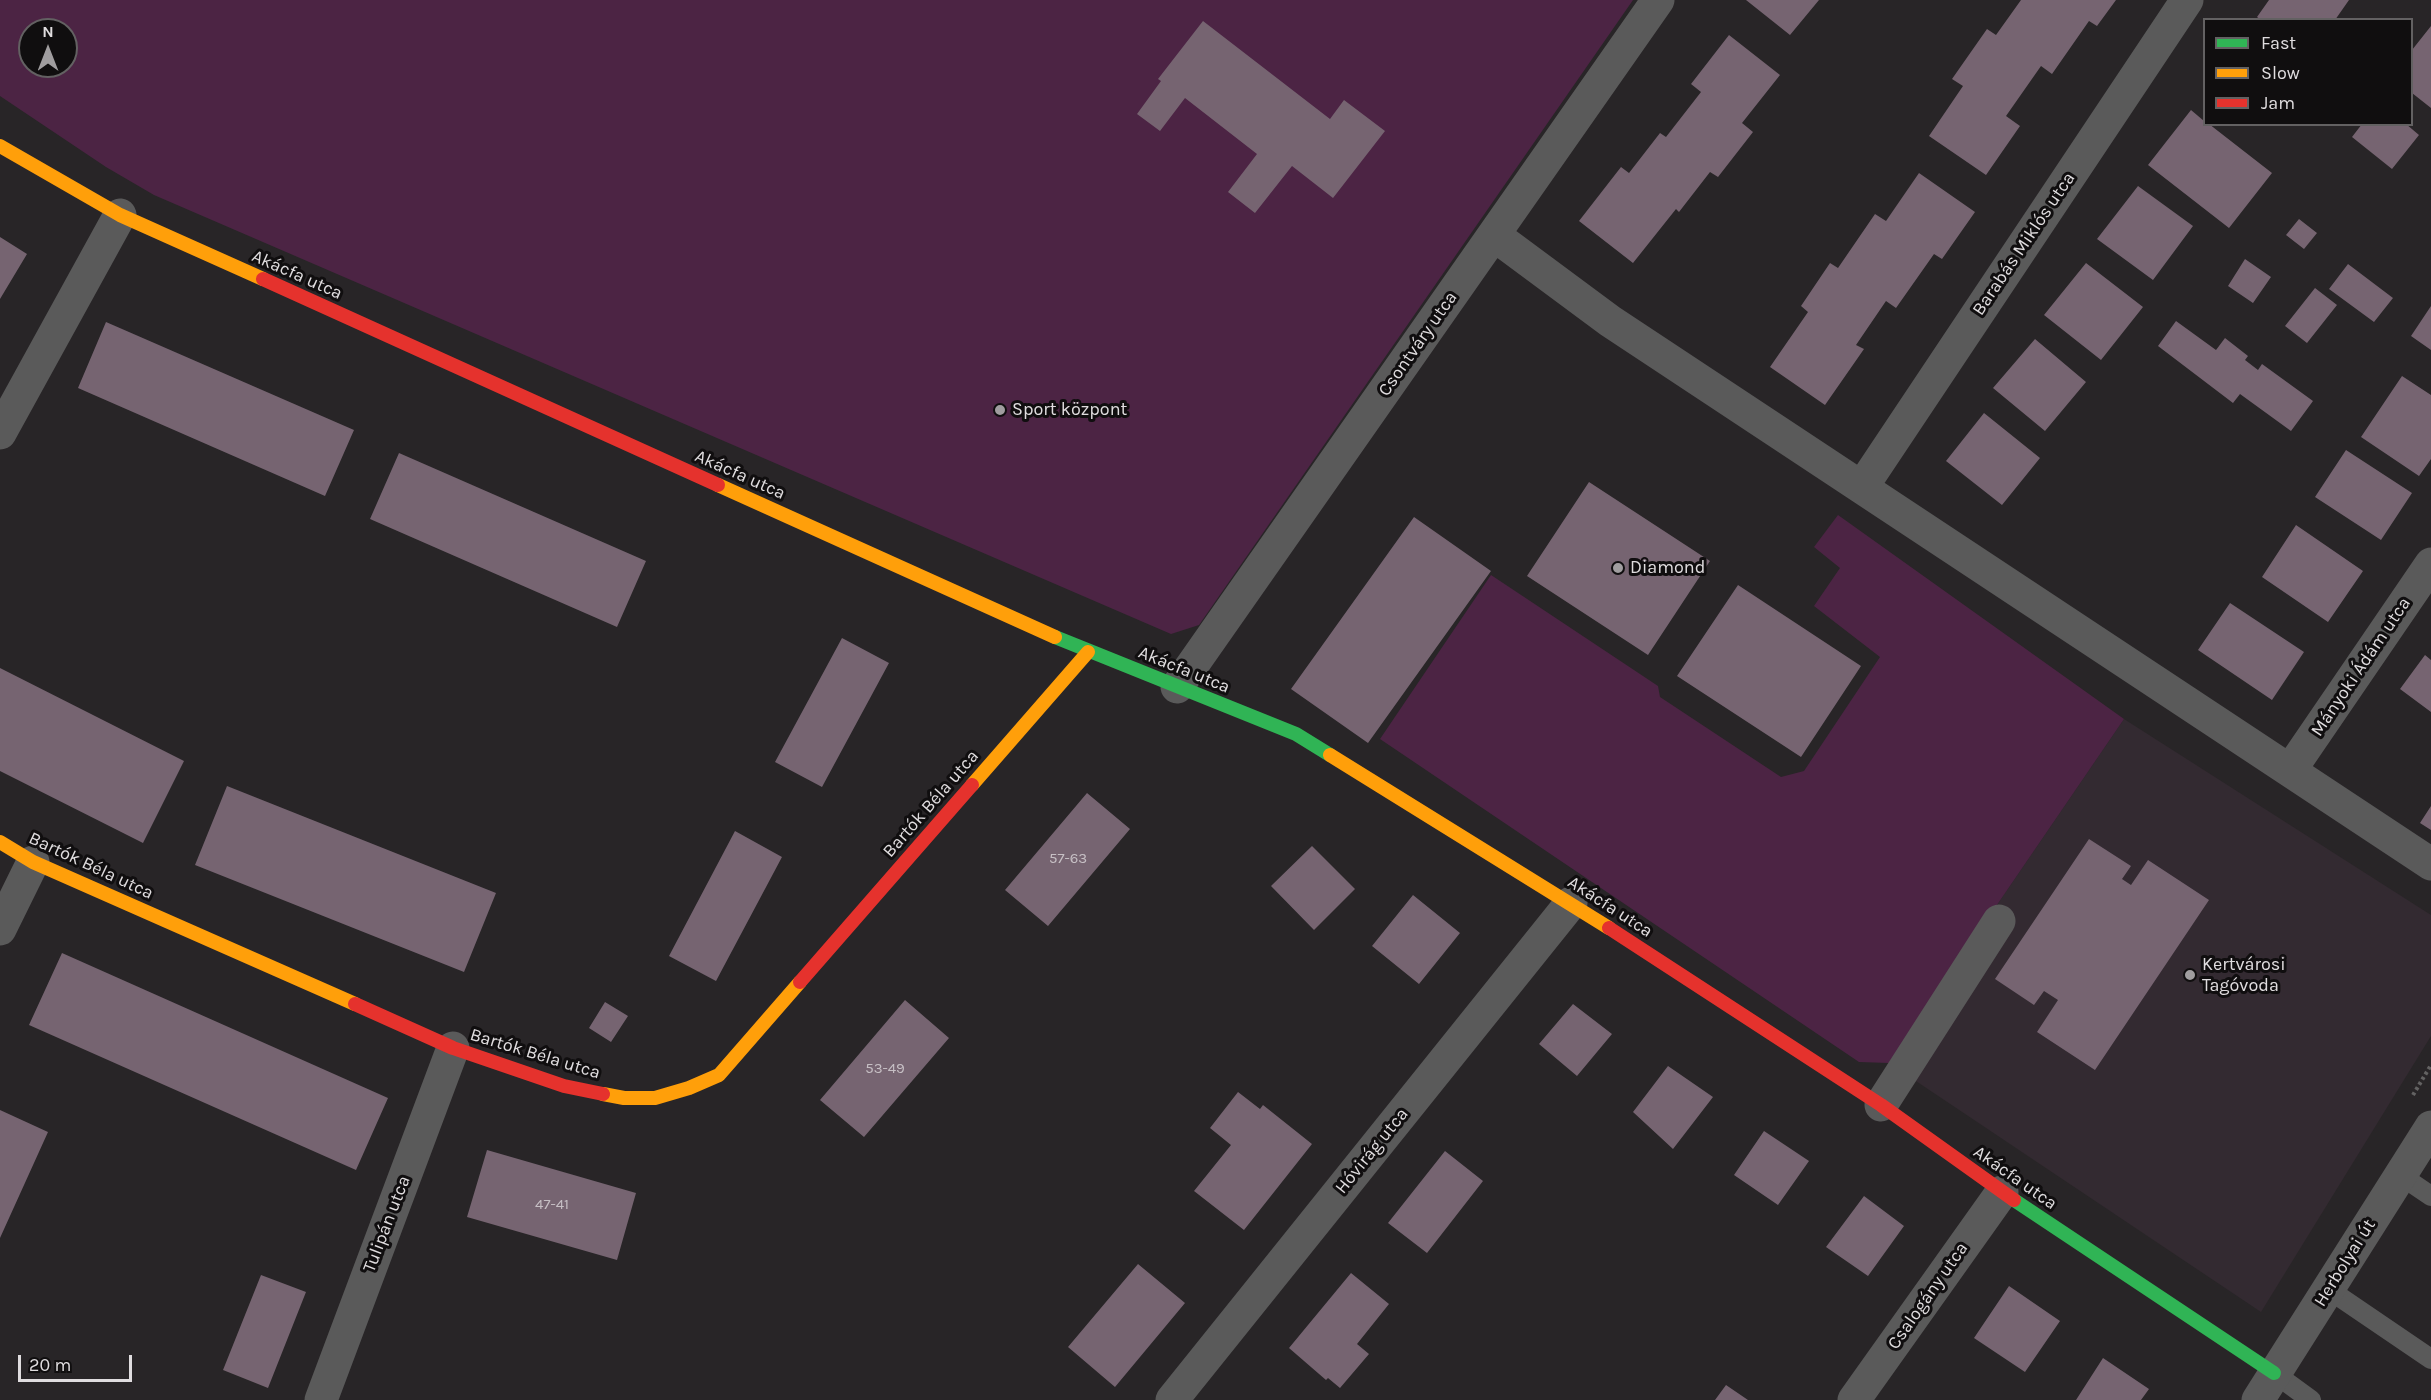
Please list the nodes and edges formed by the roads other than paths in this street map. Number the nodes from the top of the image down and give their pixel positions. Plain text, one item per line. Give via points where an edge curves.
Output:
1 (1658, 0) edge
2 (2187, 0) edge
3 (0, 146) edge
4 (120, 215) junction
5 (1494, 235) junction
6 (0, 433) edge
7 (1862, 487) junction
8 (2431, 564) edge
9 (1088, 652) junction
10 (1177, 687) junction
11 (2291, 769) junction
12 (0, 842) edge
13 (33, 862) junction
14 (2431, 864) edge
15 (1571, 903) junction
16 (1999, 921) dead end
17 (0, 929) edge
18 (453, 1048) junction
19 (1881, 1105) junction
20 (2431, 1127) edge
21 (2400, 1175) junction
22 (2002, 1192) junction
23 (2431, 1196) edge
24 (2328, 1289) junction
25 (2431, 1359) edge
26 (2266, 1387) edge
27 (321, 1400) edge
28 (1172, 1400) edge
29 (1854, 1400) edge
30 (2311, 1400) edge

1 - 5 street, Csontváry utca
2 - 7 street, Barabás Miklós utca
3 - 4 street, Akácfa utca
4 - 6 street
4 - 9 street, Akácfa utca
5 - 7 street via 1610,321
5 - 10 street, Csontváry utca
7 - 11 street
8 - 11 street, Mányoki Ádám utca
9 - 10 street, Akácfa utca
9 - 18 street, Bartók Béla utca via 719,1075 655,1098 624,1098 564,1086
10 - 15 street, Akácfa utca via 1296,734
11 - 14 street
12 - 13 street, Bartók Béla utca
13 - 17 street
13 - 18 street, Bartók Béla utca
15 - 19 street, Akácfa utca
15 - 28 street, Hóvirág utca
16 - 19 street
18 - 27 street, Tulipán utca
19 - 22 street, Akácfa utca
20 - 21 street, Herbolyai út
21 - 23 lane
21 - 24 street, Herbolyai út
22 - 26 street, Akácfa utca
22 - 29 street, Csalogány utca
24 - 25 lane
24 - 26 street, Herbolyai út
26 - 30 lane

